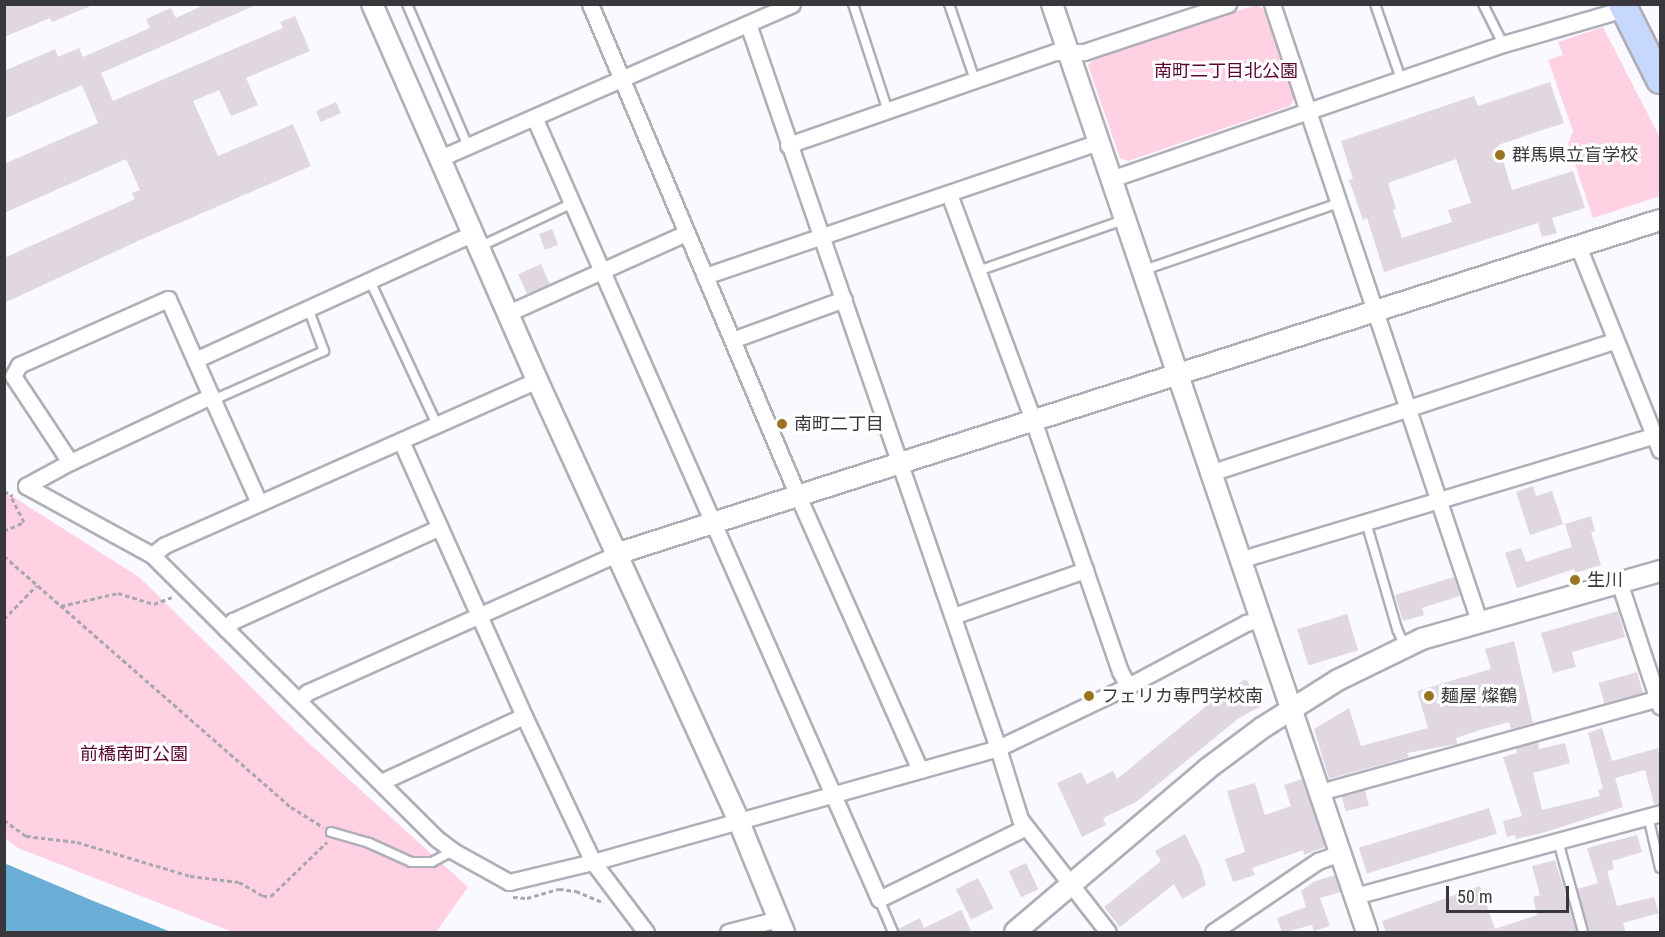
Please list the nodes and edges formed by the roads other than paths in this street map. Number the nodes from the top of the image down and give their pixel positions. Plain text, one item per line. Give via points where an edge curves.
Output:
1 (372, 4) edge
2 (406, 4) edge
3 (590, 4) edge
4 (792, 4) edge
5 (853, 4) edge
6 (949, 4) edge
7 (1053, 4) edge
8 (1228, 4) edge
9 (1272, 4) edge
10 (1375, 4) edge
11 (1483, 4) edge
12 (1628, 6) edge
13 (748, 24) junction
14 (1503, 44) junction
15 (1069, 53) junction
16 (621, 79) junction
17 (1401, 79) junction
18 (975, 80) junction
19 (1660, 80) edge
20 (1308, 110) junction
21 (888, 111) junction
22 (534, 117) junction
23 (1099, 142) junction
24 (789, 145) junction
25 (468, 146) junction
26 (440, 158) junction
27 (1111, 179) junction
28 (949, 194) junction
29 (573, 203) junction
30 (1339, 203) junction
31 (1125, 220) junction
32 (1660, 220) edge
33 (686, 233) junction
34 (822, 236) junction
35 (476, 241) junction
36 (1578, 246) junction
37 (1142, 270) junction
38 (604, 271) junction
39 (978, 271) junction
40 (705, 276) junction
41 (370, 281) junction
42 (844, 299) junction
43 (308, 308) junction
44 (1375, 311) junction
45 (508, 313) junction
46 (732, 340) junction
47 (1615, 341) junction
48 (195, 360) junction
49 (1177, 375) junction
50 (537, 380) junction
51 (211, 396) junction
52 (1407, 407) junction
53 (1033, 420) junction
54 (437, 425) junction
55 (1659, 440) edge
56 (401, 441) junction
57 (70, 462) junction
58 (900, 463) junction
59 (1210, 473) junction
60 (798, 496) junction
61 (1439, 500) junction
62 (259, 503) junction
63 (1366, 522) junction
64 (713, 523) junction
65 (440, 527) junction
66 (616, 554) junction
67 (152, 555) junction
68 (1239, 560) junction
69 (1085, 570) junction
70 (1660, 571) edge
71 (1619, 582) junction
72 (478, 615) junction
73 (953, 616) junction
74 (1260, 619) junction
75 (1479, 621) junction
76 (226, 629) junction
77 (1406, 646) junction
78 (1128, 686) junction
79 (298, 700) junction
80 (1659, 701) edge
81 (1290, 710) junction
82 (524, 716) junction
83 (998, 748) junction
84 (920, 770) junction
85 (381, 782) junction
86 (1320, 792) junction
87 (835, 795) junction
88 (1654, 815) edge
89 (739, 822) junction
90 (1024, 828) junction
91 (331, 832) road end
92 (1558, 841) junction
93 (453, 851) junction
94 (1340, 853) junction
95 (593, 862) junction
96 (1660, 868) edge
97 (1070, 885) junction
98 (1355, 897) junction
99 (879, 899) junction
100 (781, 926) edge
101 (646, 933) edge
102 (728, 933) edge
103 (893, 933) edge
104 (1015, 933) edge
105 (1108, 933) edge
106 (1213, 933) edge
107 (1367, 933) edge
108 (1582, 933) edge

1 - 26 street
2 - 25 lane
3 - 16 street
4 - 13 street
5 - 21 lane
6 - 18 lane
7 - 15 street
8 - 15 street via 1084,52
9 - 20 street
10 - 17 lane
11 - 14 lane
12 - 14 street
12 - 19 main road
13 - 16 street
13 - 24 street
14 - 17 street
15 - 18 street via 1055,52
15 - 23 street
16 - 22 street
16 - 33 street
17 - 20 street
18 - 21 street
20 - 27 street
20 - 30 street
21 - 24 street
22 - 25 street
22 - 29 street
23 - 27 street
23 - 28 street
24 - 34 street
25 - 26 street
26 - 35 street
27 - 31 street
28 - 34 street
28 - 39 street
29 - 35 lane
29 - 38 street
30 - 37 lane
30 - 44 street
31 - 37 street
31 - 39 lane
32 - 36 street
33 - 38 street
33 - 40 street
34 - 40 street
34 - 42 street
35 - 41 street
35 - 45 street
36 - 44 street
36 - 47 street
37 - 49 street
38 - 45 street
38 - 64 street
39 - 53 street
40 - 46 street
41 - 43 street
41 - 54 lane
42 - 46 street
42 - 58 street
43 - 48 street
43 - 51 lane via 324,351 220,398
44 - 49 street
44 - 52 street
45 - 50 street
46 - 60 street
47 - 52 street
47 - 55 street
48 - 51 street
48 - 57 street via 168,299 19,365 13,376
49 - 53 street
49 - 59 street
50 - 54 street
50 - 66 street
51 - 57 street
51 - 62 street
52 - 59 street
52 - 61 street
53 - 58 street
53 - 69 street
54 - 56 street
55 - 61 street
56 - 62 street
56 - 65 street
57 - 67 street via 26,486
58 - 60 street
58 - 73 street
59 - 68 street
60 - 64 street
60 - 84 street
61 - 63 street
61 - 75 street
62 - 67 street via 165,545
63 - 68 street
63 - 77 lane via 1397,629
64 - 66 street
64 - 87 street
65 - 72 street
65 - 76 street via 233,621
66 - 72 street
66 - 89 street
67 - 76 street
68 - 74 street
69 - 73 street
69 - 78 street
70 - 71 street
71 - 75 street
71 - 80 street
72 - 79 street
72 - 82 street
73 - 83 street
74 - 78 street
74 - 81 street
75 - 77 street
76 - 79 street
77 - 81 street via 1359,668
78 - 83 street
79 - 85 street
80 - 86 street
81 - 86 street
81 - 97 street via 1207,769
82 - 85 street
82 - 95 street
83 - 84 street
83 - 90 street
84 - 87 street
85 - 93 street
86 - 94 street
87 - 89 street
87 - 99 street
88 - 92 street
88 - 96 lane
89 - 95 street
89 - 100 street
90 - 97 street
90 - 99 street
91 - 93 lane via 369,843 411,862 432,862
92 - 98 street
92 - 108 lane
93 - 95 street via 509,882
94 - 98 street
94 - 106 street via 1318,861
95 - 101 street
97 - 104 street
97 - 105 street
98 - 107 street
99 - 103 lane
100 - 102 street

